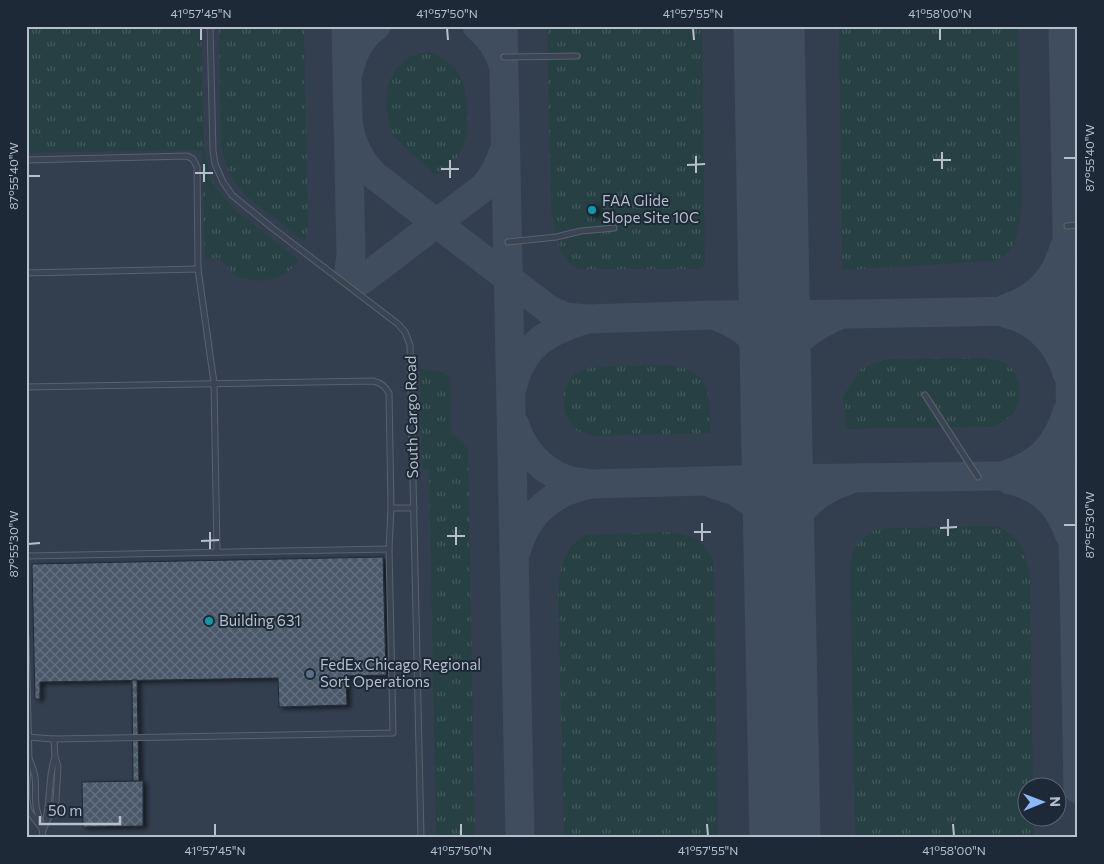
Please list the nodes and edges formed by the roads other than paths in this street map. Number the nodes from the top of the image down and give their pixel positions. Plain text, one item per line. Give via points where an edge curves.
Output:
1 (210, 26) edge
2 (577, 56) dead end
3 (504, 57) dead end
4 (26, 160) edge
5 (1078, 225) edge
6 (1067, 226) dead end
7 (614, 228) dead end
8 (508, 242) dead end
9 (198, 269) junction
10 (26, 272) edge
11 (214, 383) junction
12 (26, 387) edge
13 (925, 395) dead end
14 (978, 477) dead end
15 (391, 508) junction
16 (414, 508) junction
17 (389, 548) junction
18 (217, 552) junction
19 (26, 556) edge
20 (26, 638) edge
21 (27, 737) edge
22 (54, 739) junction
23 (29, 759) junction
24 (43, 830) junction
25 (43, 838) edge
26 (421, 838) edge

1 - 16 lane, South Cargo Road via 213,151 215,164 232,195 405,332 410,345
2 - 3 lane
4 - 9 lane via 186,156 193,160 197,167
5 - 6 lane
7 - 8 lane
9 - 10 lane
9 - 11 lane
11 - 12 lane
11 - 15 lane via 380,382 389,393
11 - 18 lane
13 - 14 lane
15 - 16 lane
15 - 17 lane
16 - 26 lane, South Cargo Road
17 - 18 lane
17 - 22 lane via 392,733
18 - 19 lane
20 - 21 lane
21 - 22 lane
21 - 23 lane
22 - 24 lane via 58,766 56,802
23 - 24 lane via 36,772 36,808
23 - 24 lane via 29,810
24 - 25 lane

